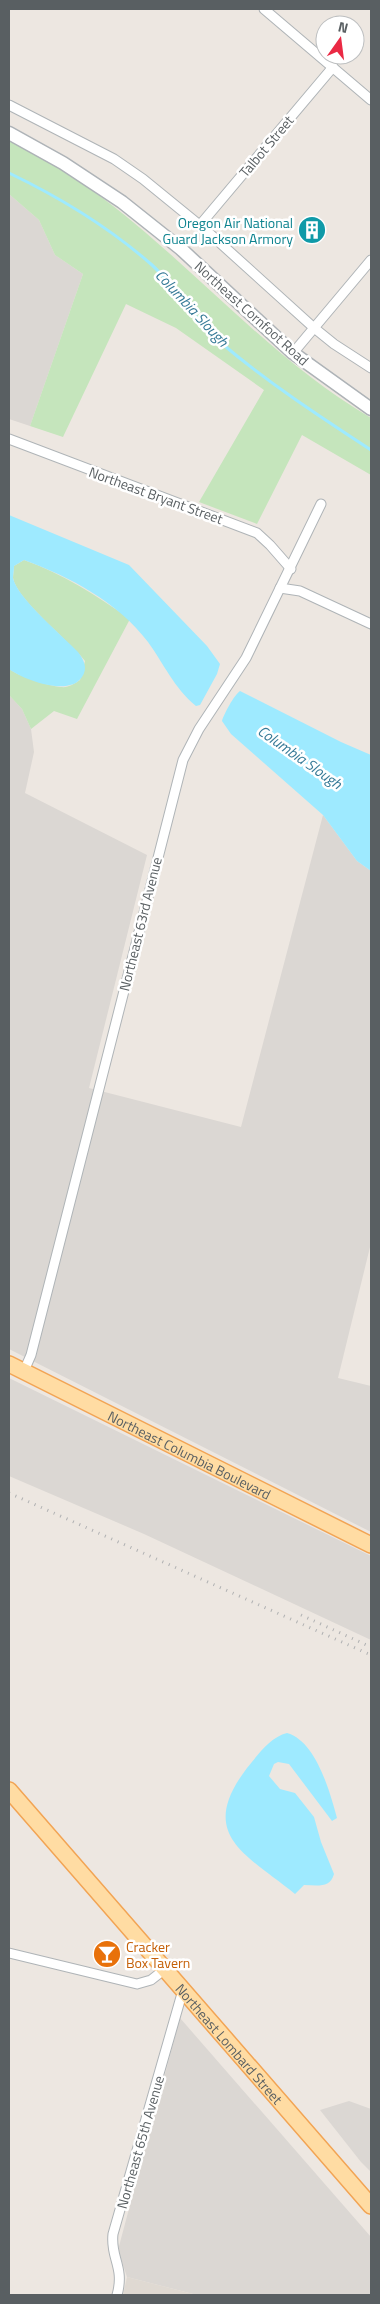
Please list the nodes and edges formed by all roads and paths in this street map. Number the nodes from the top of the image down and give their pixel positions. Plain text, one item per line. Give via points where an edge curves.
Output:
1 (264, 9) edge
2 (333, 67) junction
3 (371, 100) edge
4 (9, 105) edge
5 (9, 132) edge
6 (200, 225) junction
7 (371, 260) edge
8 (314, 328) junction
9 (293, 353) junction
10 (371, 368) edge
11 (371, 409) edge
12 (9, 439) edge
13 (321, 504) dead end
14 (291, 569) junction
15 (280, 588) junction
16 (371, 624) edge
17 (9, 1364) edge
18 (24, 1371) junction
19 (371, 1545) edge
20 (9, 1790) edge
21 (9, 1954) edge
22 (165, 1968) junction
23 (183, 1990) junction
24 (371, 2206) edge
25 (117, 2295) edge

1 - 2 street
2 - 3 street
2 - 6 street, Talbot Street
4 - 6 street via 114,159
5 - 9 street, Northeast Cornfoot Road via 83,175 142,217
6 - 8 street
7 - 8 street
8 - 9 street
8 - 10 street
9 - 11 street, Northeast Cornfoot Road
12 - 14 street, Northeast Bryant Street via 257,533
13 - 14 street, Northeast 63rd Avenue
14 - 15 street, Northeast 63rd Avenue
15 - 16 street via 300,591
15 - 18 street, Northeast 63rd Avenue via 246,658 199,729 183,760 31,1355
17 - 18 main road, Northeast Columbia Boulevard
18 - 19 main road, Northeast Columbia Boulevard
20 - 22 main road, Northeast Lombard Street
21 - 22 street via 137,1984 151,1980
22 - 23 main road, Northeast Lombard Street
23 - 24 main road, Northeast Lombard Street
23 - 25 street, Northeast 65th Avenue via 113,2234 113,2251 121,2274

